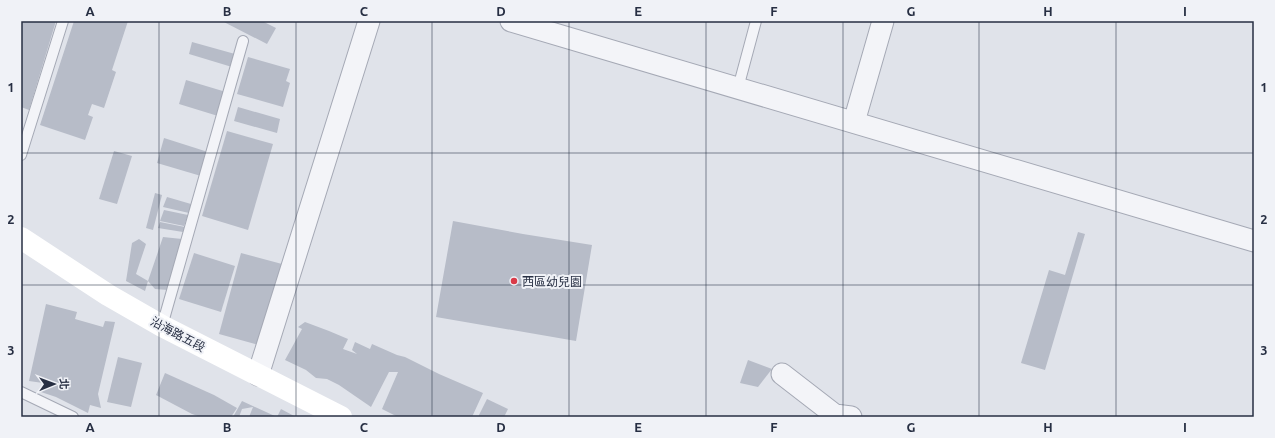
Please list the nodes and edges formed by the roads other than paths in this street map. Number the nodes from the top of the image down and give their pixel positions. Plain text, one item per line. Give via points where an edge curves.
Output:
1 (62, 21) edge
2 (369, 21) edge
3 (511, 21) edge
4 (756, 21) edge
5 (884, 21) edge
6 (243, 41) dead end
7 (738, 88) junction
8 (854, 122) junction
9 (21, 155) edge
10 (21, 238) edge
11 (1254, 241) edge
12 (162, 326) junction
13 (782, 374) dead end
14 (258, 375) junction
15 (21, 392) edge
16 (74, 417) edge
17 (341, 417) edge
18 (851, 417) edge

1 - 9 lane
2 - 14 street
3 - 7 street
4 - 7 lane
5 - 8 street
6 - 12 lane
7 - 8 street
8 - 11 street
10 - 12 street, 沿海路五段 via 108,295
12 - 14 street, 沿海路五段
13 - 18 street via 836,415
14 - 17 street, 沿海路五段
15 - 16 lane

